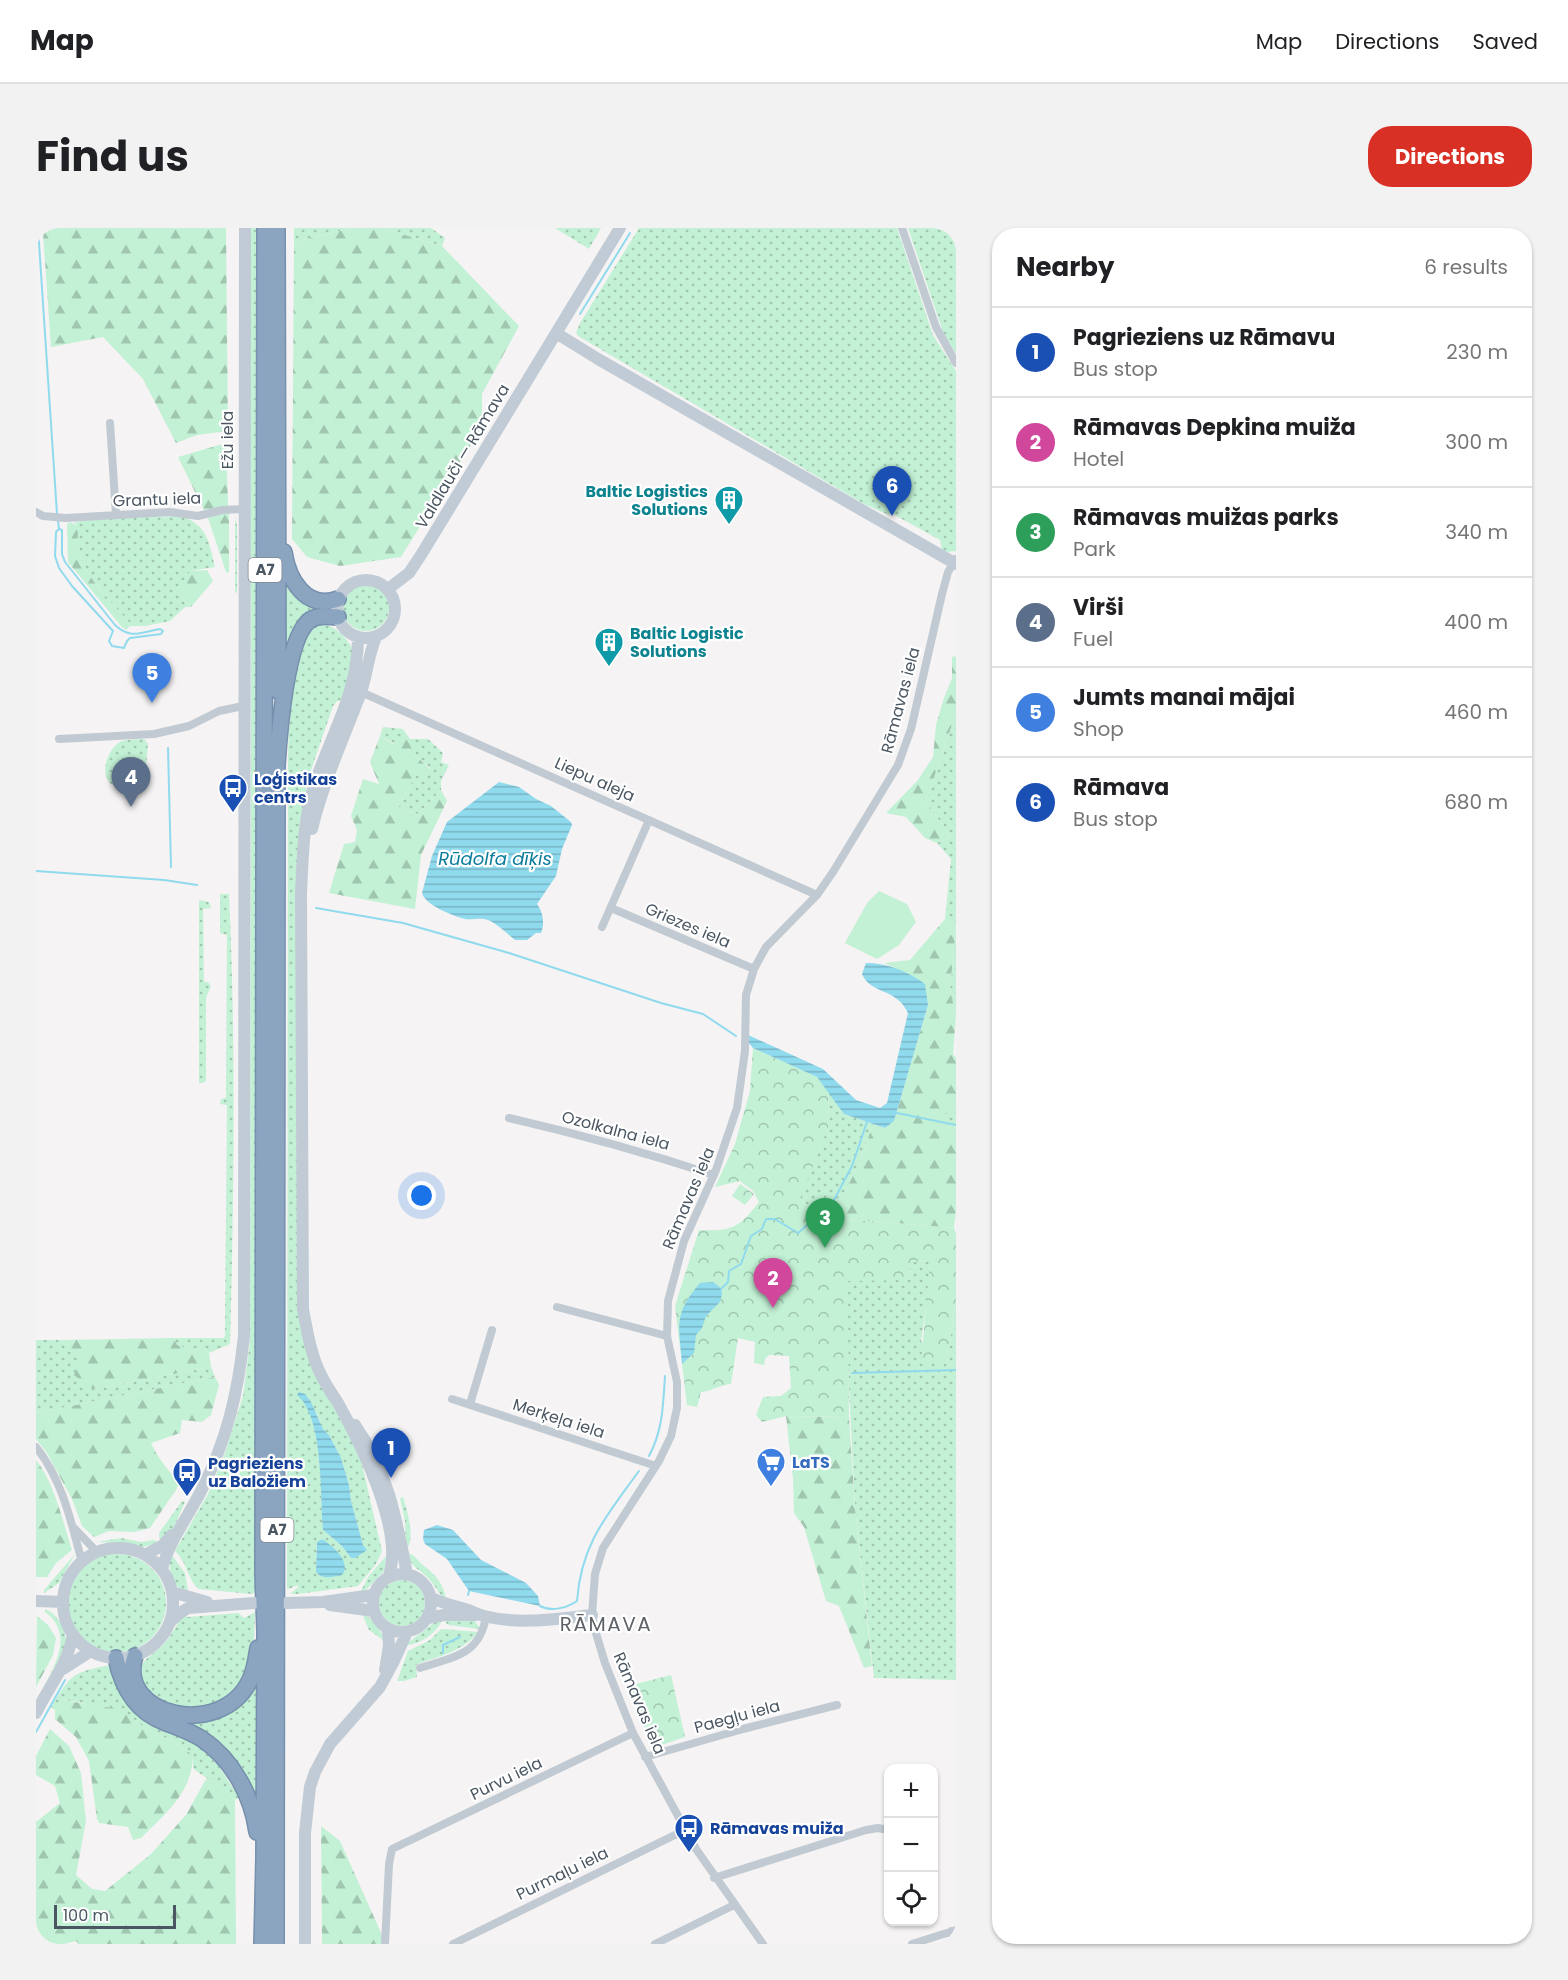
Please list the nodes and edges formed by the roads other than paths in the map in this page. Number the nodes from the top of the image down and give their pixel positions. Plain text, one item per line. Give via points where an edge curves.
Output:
1 (245, 228) edge
2 (265, 228) edge
3 (277, 228) edge
4 (620, 228) edge
5 (902, 228) edge
6 (556, 333) junction
7 (956, 363) edge
8 (110, 423) dead end
9 (243, 509) junction
10 (36, 512) edge
11 (116, 515) junction
12 (278, 518) junction
13 (955, 562) edge
14 (388, 589) junction
15 (338, 599) junction
16 (338, 617) junction
17 (358, 637) junction
18 (376, 637) junction
19 (361, 692) junction
20 (243, 706) junction
21 (279, 733) junction
22 (59, 739) dead end
23 (650, 820) junction
24 (303, 857) junction
25 (817, 895) junction
26 (611, 908) junction
27 (602, 927) dead end
28 (754, 969) junction
29 (509, 1118) dead end
30 (714, 1175) junction
31 (557, 1307) dead end
32 (492, 1330) dead end
33 (667, 1336) junction
34 (452, 1399) dead end
35 (338, 1403) junction
36 (470, 1404) junction
37 (36, 1448) edge
38 (656, 1466) junction
39 (182, 1526) junction
40 (74, 1527) junction
41 (97, 1552) junction
42 (145, 1555) junction
43 (82, 1562) junction
44 (162, 1569) junction
45 (407, 1574) junction
46 (389, 1576) junction
47 (172, 1592) junction
48 (373, 1595) junction
49 (432, 1598) junction
50 (36, 1601) edge
51 (63, 1602) junction
52 (323, 1602) junction
53 (254, 1603) dead end
54 (286, 1603) dead end
55 (217, 1605) junction
56 (374, 1611) junction
57 (483, 1615) junction
58 (592, 1615) junction
59 (428, 1618) junction
60 (170, 1622) junction
61 (388, 1629) junction
62 (265, 1632) junction
63 (407, 1632) junction
64 (73, 1634) junction
65 (91, 1651) junction
66 (135, 1656) junction
67 (116, 1658) junction
68 (420, 1668) dead end
69 (62, 1670) junction
70 (384, 1678) junction
71 (837, 1705) dead end
72 (36, 1713) edge
73 (633, 1732) junction
74 (645, 1757) junction
75 (883, 1829) dead end
76 (685, 1830) junction
77 (264, 1859) junction
78 (714, 1878) junction
79 (734, 1905) junction
80 (953, 1931) edge
81 (262, 1944) edge
82 (276, 1944) edge
83 (305, 1944) edge
84 (385, 1944) edge
85 (453, 1944) edge
86 (655, 1944) edge
87 (763, 1944) edge
88 (912, 1944) edge
89 (955, 1944) edge

1 - 9 main road, Ežu iela
2 - 62 highway, A7
3 - 12 highway, A7
4 - 6 main road, Valdlauči — Rāmava
5 - 7 street via 936,327
6 - 13 main road
6 - 14 main road, Valdlauči — Rāmava via 421,555 409,573
8 - 11 street
9 - 11 street, Grantu iela via 198,516 171,512
9 - 20 main road, Ežu iela
10 - 11 street, Grantu iela via 66,518
12 - 15 highway via 286,564 297,588 312,599
12 - 21 highway, A7
13 - 25 street, Rāmavas iela via 948,572 911,729 898,765
14 - 15 main road via 372,580 358,580 347,586
14 - 18 main road via 395,614 387,630
15 - 16 main road
16 - 17 main road via 346,631
16 - 21 highway via 310,620 299,636 288,671
17 - 18 main road
17 - 24 main road via 352,688 311,796
18 - 19 main road
19 - 23 street, Liepu aleja
19 - 24 main road via 334,757
20 - 22 street via 154,734
20 - 39 main road, Ežu iela via 244,1336 231,1414 213,1467
21 - 82 highway, A7
23 - 25 street, Liepu aleja
23 - 26 street
24 - 35 main road via 303,1309 317,1365
25 - 28 street, Rāmavas iela via 766,947
26 - 27 street
26 - 28 street, Griezes iela
28 - 30 street, Rāmavas iela via 746,995 746,1051 737,1108
29 - 30 street, Ozolkalna iela
30 - 33 street, Rāmavas iela via 694,1215 674,1274
31 - 33 street
32 - 36 street
33 - 38 street, Rāmavas iela via 677,1382 677,1408 671,1436
34 - 36 street, Merķeļa iela
35 - 45 main road via 368,1444 383,1476 396,1514
35 - 46 main road via 371,1470 386,1514 393,1554
36 - 38 street, Merķeļa iela
37 - 40 street via 50,1467
38 - 58 street, Rāmavas iela via 603,1548 595,1574
39 - 42 main road via 163,1545
39 - 44 main road, Ežu iela
40 - 41 street
40 - 43 street
41 - 42 main road via 123,1549
41 - 43 main road
42 - 44 main road
43 - 51 main road via 69,1580
44 - 47 main road
45 - 46 main road
45 - 49 main road via 423,1582
46 - 48 main road
47 - 55 main road
47 - 60 main road
48 - 52 main road
48 - 56 main road
49 - 57 main road
49 - 59 main road
50 - 51 main road
51 - 64 main road
52 - 54 main road
52 - 56 main road
53 - 55 main road
55 - 60 main road via 188,1608
56 - 61 main road
57 - 58 main road via 529,1621
57 - 59 main road
57 - 68 street via 482,1635 472,1647
58 - 73 street, Rāmavas iela via 605,1663
59 - 63 main road
60 - 66 main road via 154,1645
61 - 63 main road
61 - 70 main road
62 - 66 highway via 254,1671 241,1694 227,1706 208,1714 176,1715 153,1704 133,1676
62 - 77 highway, A7
63 - 70 main road
64 - 65 main road
64 - 69 main road
65 - 67 main road
65 - 69 main road
66 - 67 main road
67 - 77 highway via 121,1679 137,1704 153,1717 203,1740 224,1758 255,1815
69 - 72 main road
70 - 83 main road via 370,1700 330,1744 310,1787 305,1833
71 - 74 street, Paegļu iela
73 - 74 street, Rāmavas iela
73 - 84 street, Purvu iela via 392,1849
74 - 76 street, Rāmavas iela
75 - 78 street via 866,1830
76 - 78 street, Rāmavas iela
76 - 85 street, Purmaļu iela
77 - 81 highway, A7
78 - 79 street, Rāmavas iela
79 - 86 street
79 - 87 street, Rāmavas iela
80 - 88 street
80 - 89 street

